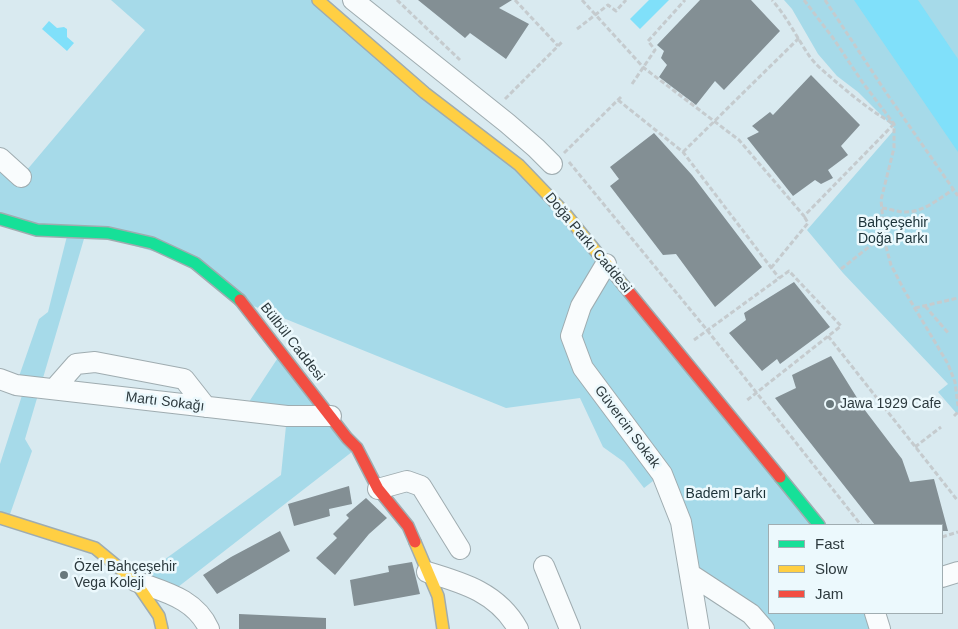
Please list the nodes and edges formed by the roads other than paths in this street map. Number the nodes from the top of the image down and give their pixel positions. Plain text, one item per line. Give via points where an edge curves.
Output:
1 (318, 0) edge
2 (352, 0) edge
3 (0, 158) edge
4 (557, 159) road end
5 (21, 177) dead end
6 (0, 219) edge
7 (606, 264) junction
8 (0, 379) edge
9 (54, 389) junction
10 (206, 407) junction
11 (331, 416) junction
12 (378, 489) junction
13 (0, 518) edge
14 (818, 524) edge
15 (460, 549) dead end
16 (544, 566) dead end
17 (427, 572) junction
18 (958, 572) edge
19 (690, 574) junction
20 (943, 577) edge
21 (135, 581) junction
22 (875, 614) edge
23 (162, 629) edge
24 (209, 629) edge
25 (443, 629) edge
26 (518, 629) edge
27 (570, 629) edge
28 (699, 629) edge
29 (764, 629) edge
30 (880, 629) edge

1 - 7 street, Doğa Parkı Caddesi via 425,93 519,165 564,212
2 - 4 street via 536,148
3 - 5 street
6 - 11 street, Bülbül Caddesi via 37,230 108,233 152,243 194,263 241,301
7 - 14 street, Doğa Parkı Caddesi
7 - 19 street, Güvercin Sokak via 581,306 570,336 583,368 662,474 681,522
8 - 9 street, Martı Sokağı via 16,385
9 - 10 street, Martı Sokağı
9 - 10 street via 76,364 95,362 184,379
10 - 11 street, Martı Sokağı via 287,416
11 - 12 street, Bülbül Caddesi via 357,448
12 - 15 street via 407,481 421,486
12 - 17 street, Bülbül Caddesi via 408,526
13 - 21 street via 95,548
16 - 27 street
17 - 25 street, Bülbül Caddesi via 438,596
17 - 26 street via 459,581 492,598
18 - 20 street
19 - 28 street, Güvercin Sokak
19 - 29 street via 751,614
21 - 23 street via 159,616
21 - 24 street via 183,599 205,620
22 - 30 street

